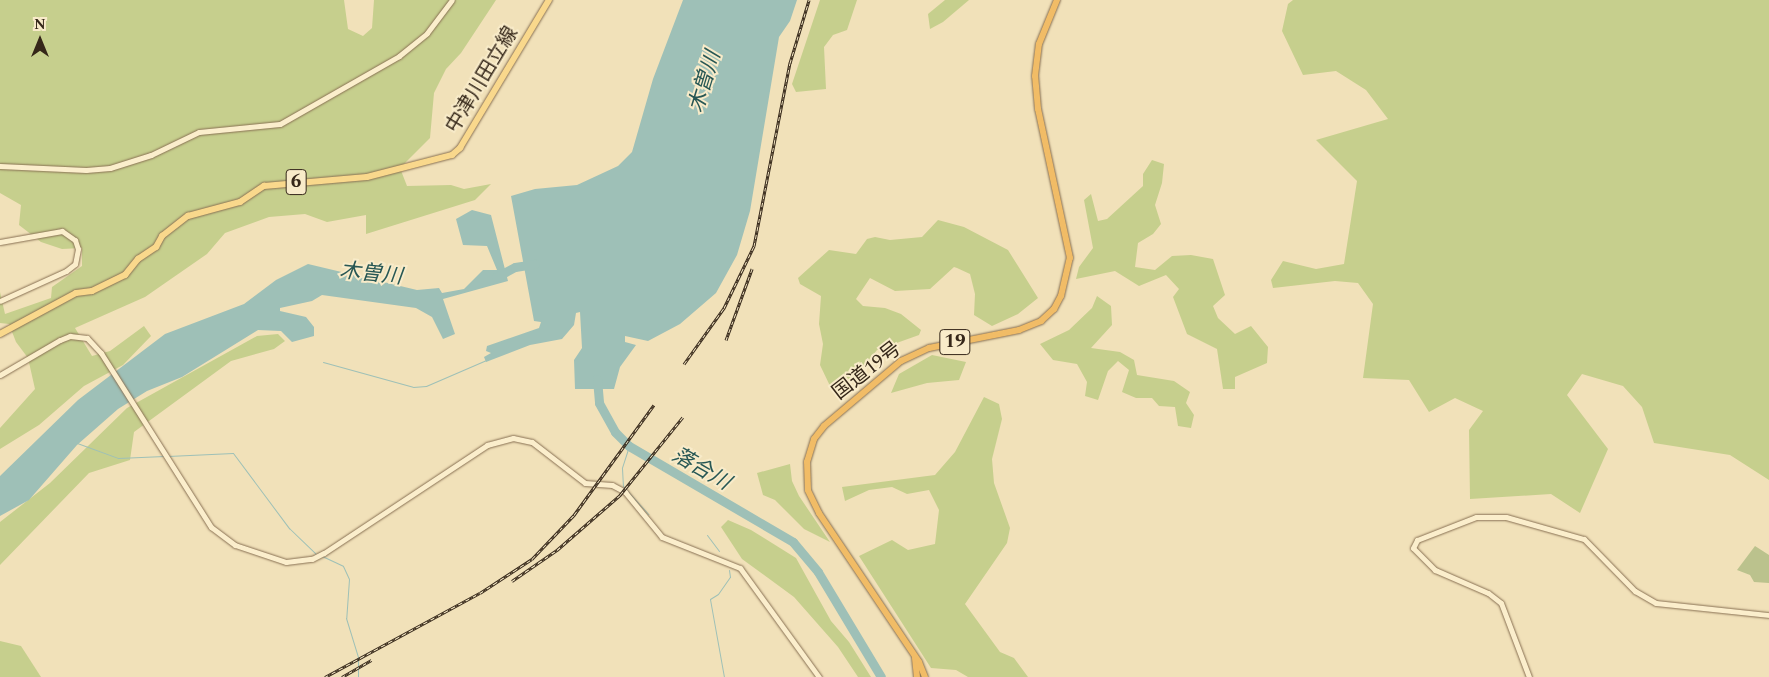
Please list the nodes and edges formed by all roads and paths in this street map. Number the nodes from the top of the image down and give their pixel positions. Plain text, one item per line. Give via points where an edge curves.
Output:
1 (452, 0) edge
2 (549, 0) edge
3 (1057, 0) edge
4 (0, 166) edge
5 (0, 242) edge
6 (0, 301) edge
7 (0, 334) edge
8 (0, 375) edge
9 (1769, 615) edge
10 (915, 658) junction
11 (819, 677) edge
12 (917, 677) edge
13 (924, 677) edge
14 (1529, 677) edge

1 - 4 street via 427,33 399,56 280,124 199,132 151,155 110,168
2 - 7 main road, 中津川田立線 / 6 via 460,148 444,160 367,177 264,186 240,202 188,216 162,236 156,247 138,258 125,275 92,291 76,294
3 - 10 highway, 国道19号 / 19 via 1040,39 1036,76 1038,109 1070,258 1062,296 1048,316 1027,327 941,345 901,361 824,426 814,439 807,462 808,490 819,513
5 - 6 street via 62,231 76,240 78,257 66,271
8 - 11 street via 70,336 87,338 101,353 207,521 222,537 270,558 298,561 316,557 487,445 505,439 523,439 542,446 585,483 612,485 625,492 656,531 670,542 740,568
9 - 14 street via 1656,604 1635,591 1584,539 1506,517 1476,517 1417,540 1413,548 1435,570 1488,593 1501,604
10 - 12 highway, 国道19号 / 19
10 - 13 highway, 国道19号 / 19

